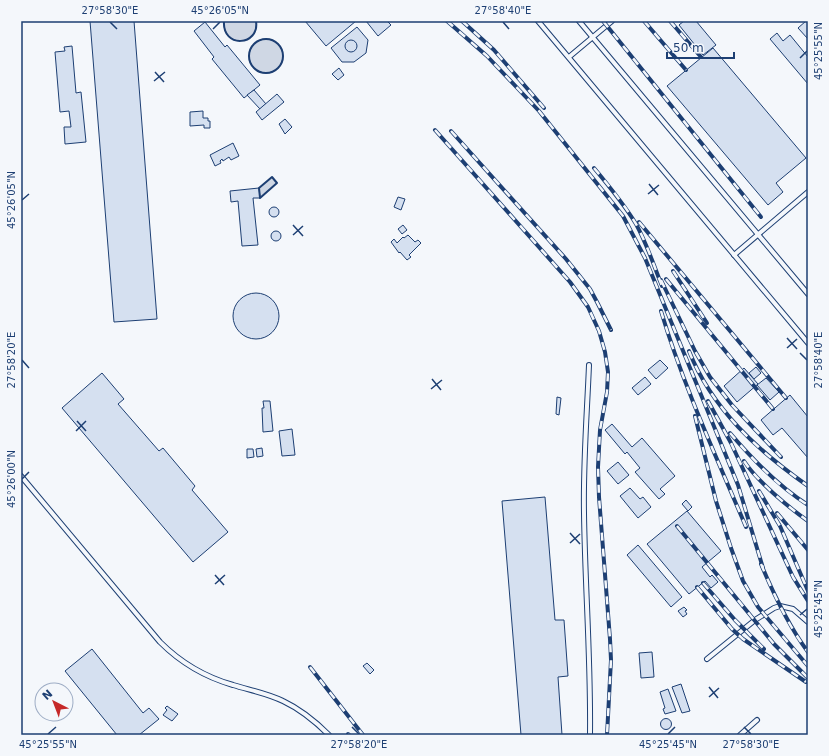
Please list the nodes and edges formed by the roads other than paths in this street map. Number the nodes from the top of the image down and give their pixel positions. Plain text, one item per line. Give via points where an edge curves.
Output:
1 (538, 21) edge
2 (579, 21) edge
3 (612, 21) edge
4 (593, 37) junction
5 (568, 57) junction
6 (808, 192) edge
7 (758, 235) junction
8 (734, 255) junction
9 (808, 294) edge
10 (808, 343) edge
11 (589, 365) dead end
12 (21, 476) edge
13 (808, 622) edge
14 (707, 659) dead end
15 (757, 720) dead end
16 (329, 735) edge
17 (590, 735) edge
18 (740, 735) edge

1 - 5 lane
2 - 4 lane
3 - 4 lane
4 - 5 lane
4 - 7 lane
5 - 8 lane
6 - 7 lane
7 - 8 lane
7 - 9 lane
8 - 10 lane
11 - 17 lane via 584,512 590,648
12 - 16 lane via 176,658 206,675 286,703 307,716
13 - 14 lane via 793,609 780,606 774,608
15 - 18 lane

